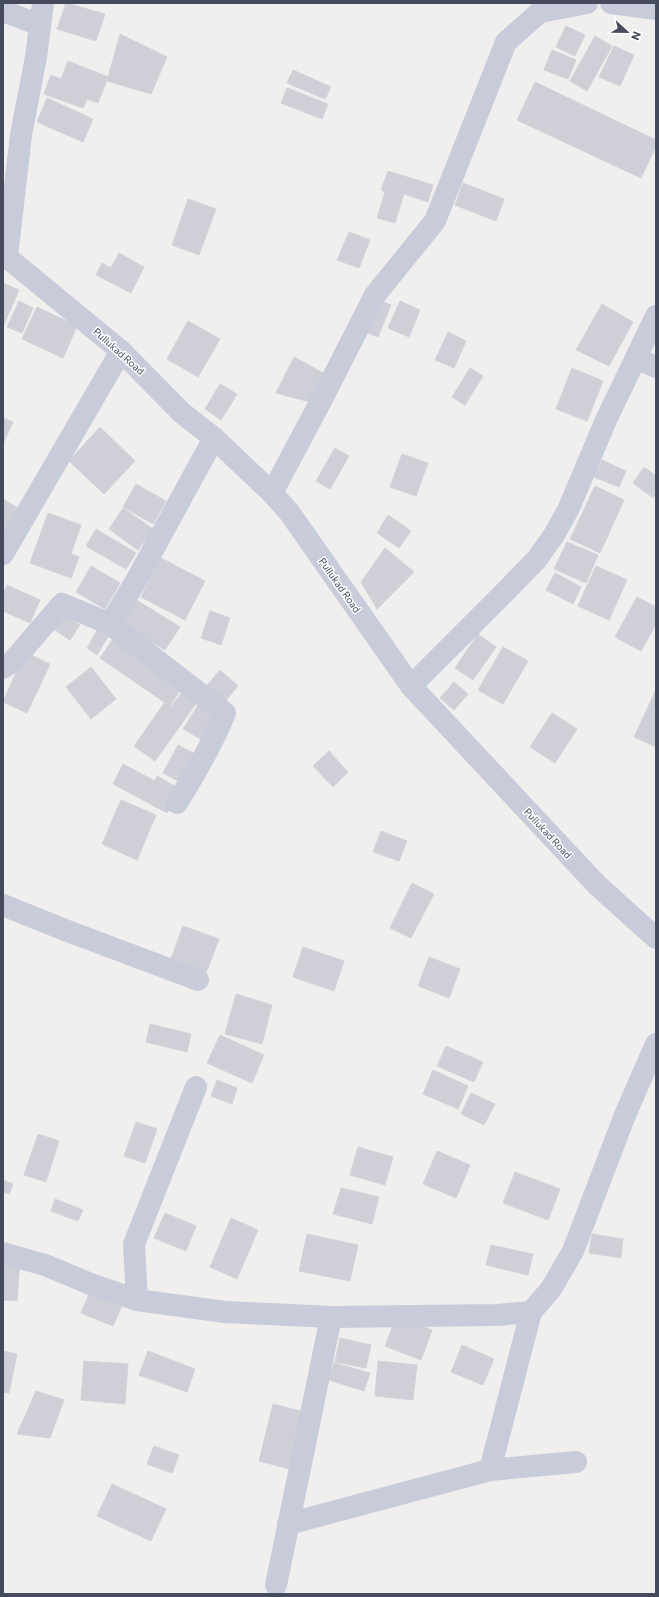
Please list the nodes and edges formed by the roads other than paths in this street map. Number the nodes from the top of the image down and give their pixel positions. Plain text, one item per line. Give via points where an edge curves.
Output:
1 (43, 3) edge
2 (587, 3) edge
3 (611, 3) edge
4 (551, 6) edge
5 (656, 9) edge
6 (3, 11) edge
7 (40, 25) junction
8 (5, 255) edge
9 (656, 316) edge
10 (122, 350) junction
11 (636, 358) junction
12 (656, 367) edge
13 (214, 438) junction
14 (272, 493) junction
15 (3, 554) edge
16 (110, 624) junction
17 (3, 668) edge
18 (411, 686) junction
19 (177, 803) dead end
20 (3, 905) edge
21 (656, 938) edge
22 (198, 980) dead end
23 (656, 1044) edge
24 (196, 1087) dead end
25 (3, 1253) edge
26 (137, 1300) junction
27 (531, 1312) junction
28 (331, 1317) junction
29 (576, 1462) dead end
30 (490, 1470) junction
31 (288, 1524) junction
32 (276, 1585) dead end

1 - 7 street
2 - 4 street
3 - 5 street
4 - 14 street via 540,12 506,42 435,221 375,294
6 - 7 street
7 - 8 street via 21,135
8 - 10 street, Pullukad Road
9 - 11 street
10 - 13 street, Pullukad Road via 182,413
10 - 15 street
11 - 12 street
11 - 18 street via 554,536 537,559 502,596
13 - 14 street, Pullukad Road
13 - 16 street
14 - 18 street, Pullukad Road via 289,512
16 - 17 street via 62,604 13,661
16 - 19 street via 225,714 200,766
18 - 21 street, Pullukad Road via 597,885
20 - 22 street
23 - 27 street via 625,1115 573,1251 551,1289
24 - 26 street via 134,1244
25 - 26 street via 45,1265
26 - 28 street via 225,1312
27 - 28 street via 498,1315
27 - 30 street
28 - 31 street
29 - 30 street
30 - 31 street
31 - 32 street

